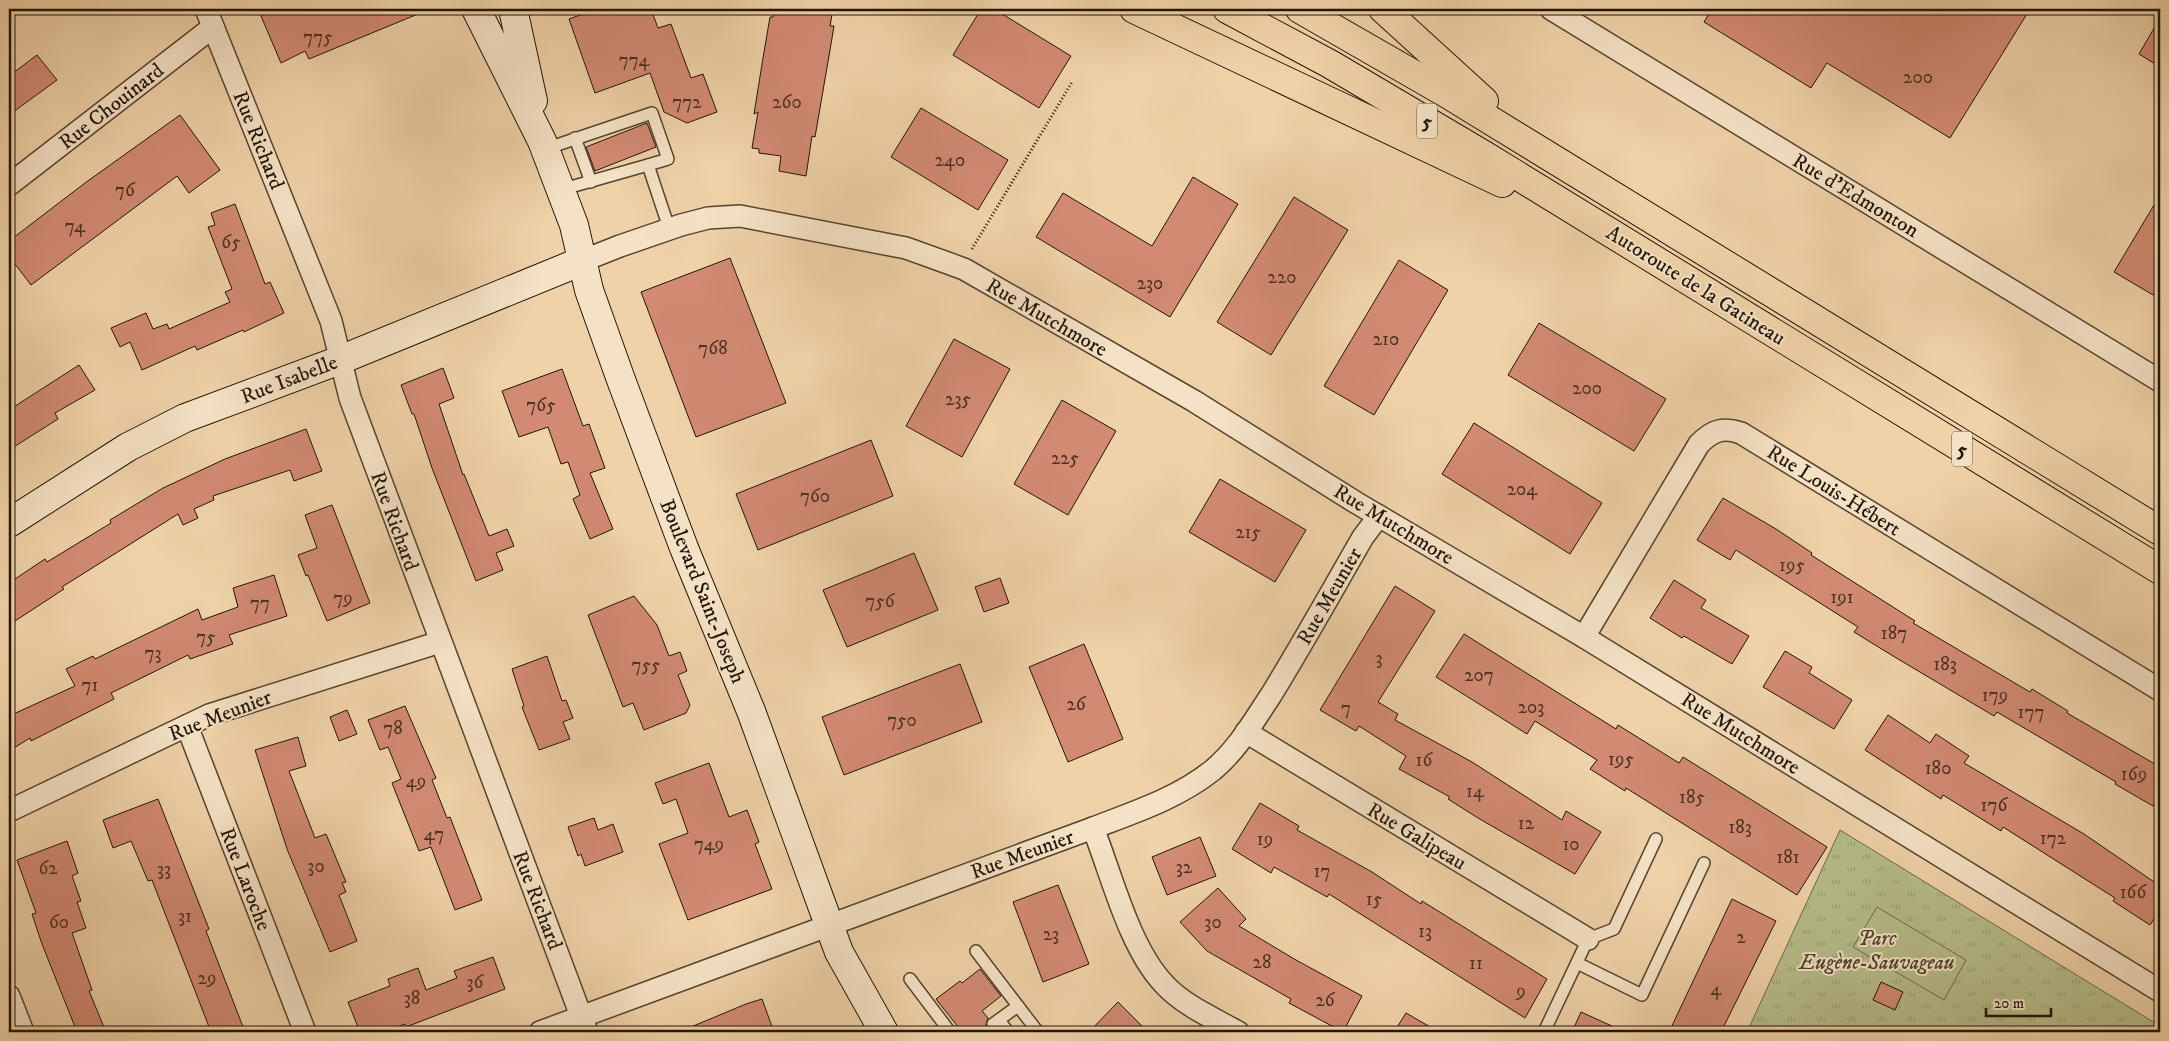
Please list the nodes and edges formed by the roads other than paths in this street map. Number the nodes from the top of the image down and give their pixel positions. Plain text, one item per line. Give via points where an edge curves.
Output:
1 (476, 9) edge
2 (513, 9) edge
3 (1134, 9) edge
4 (1227, 9) edge
5 (1300, 9) edge
6 (1383, 9) edge
7 (1551, 9) edge
8 (210, 18) edge
9 (575, 138) junction
10 (1529, 143) junction
11 (543, 145) junction
12 (639, 154) dead end
13 (645, 165) junction
14 (591, 182) junction
15 (9, 185) edge
16 (560, 190) junction
17 (670, 228) junction
18 (1623, 240) junction
19 (582, 262) junction
20 (340, 360) junction
21 (2160, 380) edge
22 (1379, 516) junction
23 (9, 522) edge
24 (2160, 531) edge
25 (2160, 570) edge
26 (1584, 637) junction
27 (440, 642) junction
28 (2160, 690) edge
29 (187, 726) junction
30 (1246, 732) junction
31 (9, 811) edge
32 (1093, 828) junction
33 (1656, 839) dead end
34 (1704, 863) dead end
35 (830, 925) junction
36 (1588, 939) junction
37 (976, 951) dead end
38 (1577, 963) junction
39 (910, 979) dead end
40 (2160, 991) edge
41 (9, 996) edge
42 (1018, 1006) junction
43 (585, 1025) edge
44 (23, 1032) edge
45 (305, 1032) edge
46 (540, 1032) edge
47 (884, 1032) edge
48 (950, 1032) edge
49 (1008, 1032) edge
50 (1038, 1032) edge
51 (1238, 1032) edge
52 (1544, 1032) edge

1 - 11 main road, Boulevard Saint-Joseph
2 - 11 main road, Boulevard Saint-Joseph
3 - 18 highway
4 - 18 highway, Autoroute de la Gatineau / 5 via 1409,110
5 - 10 highway, Autoroute de la Gatineau / 5
6 - 10 highway
7 - 21 street, Rue d'Edmonton
8 - 15 street, Rue Chouinard
8 - 20 street, Rue Richard via 331,321
9 - 11 lane
9 - 13 lane via 600,135 652,113 668,159
9 - 14 lane
10 - 24 highway, Autoroute de la Gatineau / 5
11 - 16 main road, Boulevard Saint-Joseph
12 - 13 lane
13 - 14 lane via 611,170
13 - 17 lane
14 - 16 lane
16 - 19 main road, Boulevard Saint-Joseph via 574,225
17 - 19 street, Rue Mutchmore
17 - 22 street, Rue Mutchmore via 708,218 757,218 906,248 956,266 1194,401
18 - 25 highway, Autoroute de la Gatineau / 5
19 - 20 main road, Rue Isabelle
19 - 35 main road, Boulevard Saint-Joseph via 588,290 620,377 684,548 751,711
20 - 23 main road, Rue Isabelle via 157,431
20 - 27 street, Rue Richard via 350,398
22 - 26 street, Rue Mutchmore
22 - 30 street, Rue Meunier via 1363,537
26 - 28 street, Rue Louis-Hébert via 1699,444 1719,429 1730,429
26 - 40 street, Rue Mutchmore
27 - 29 street, Rue Meunier via 230,708
27 - 43 street, Rue Richard
29 - 31 street, Rue Meunier
29 - 45 street, Rue Laroche
30 - 32 street, Rue Meunier via 1230,754 1190,786 1170,798
30 - 36 street, Rue Galipeau
32 - 35 street, Rue Meunier
32 - 51 street via 1138,948 1164,984 1191,1005
33 - 36 lane via 1614,929
34 - 38 lane via 1642,995
35 - 43 street, Rue Meunier
35 - 47 main road, Boulevard Saint-Joseph via 839,952
36 - 38 lane
37 - 42 lane
38 - 52 lane
39 - 48 lane
41 - 44 street
42 - 49 lane via 996,1022
42 - 50 lane
43 - 46 street, Rue Meunier

